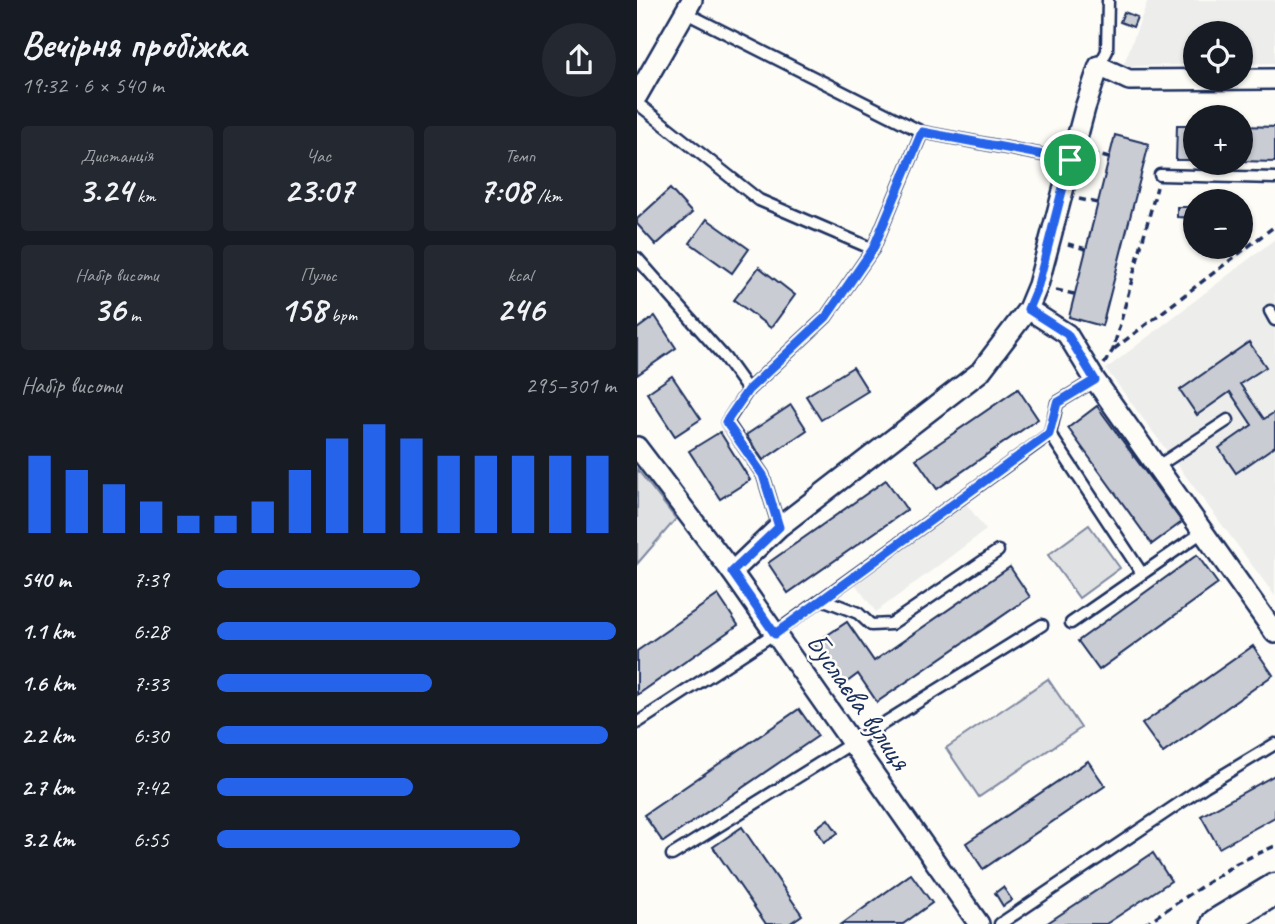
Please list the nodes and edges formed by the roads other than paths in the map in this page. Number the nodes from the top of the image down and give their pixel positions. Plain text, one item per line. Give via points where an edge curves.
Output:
1 (1108, 0) edge
2 (689, 6) edge
3 (1099, 66) junction
4 (1275, 79) edge
5 (637, 96) edge
6 (637, 103) edge
7 (922, 132) junction
8 (1070, 160) junction
9 (1160, 175) road end
10 (1275, 178) edge
11 (873, 249) junction
12 (637, 258) edge
13 (1028, 309) junction
14 (1095, 380) junction
15 (748, 390) junction
16 (1228, 420) dead end
17 (1049, 434) junction
18 (637, 447) edge
19 (1158, 466) junction
20 (779, 527) junction
21 (1204, 531) junction
22 (999, 551) dead end
23 (732, 572) junction
24 (1141, 572) junction
25 (822, 599) junction
26 (1071, 623) dead end
27 (1042, 625) dead end
28 (775, 634) junction
29 (1275, 634) edge
30 (637, 723) edge
31 (852, 742) junction
32 (1275, 744) edge
33 (672, 855) dead end
34 (1275, 889) edge
35 (979, 924) edge
36 (1000, 924) edge
37 (1217, 924) edge

1 - 3 lane via 1107,51
2 - 5 street
2 - 7 lane
3 - 4 street via 1129,80
3 - 8 street
6 - 11 lane via 759,200
7 - 8 lane
7 - 11 lane
8 - 13 street
9 - 10 lane
11 - 15 lane via 826,317
12 - 15 lane
13 - 14 street via 1067,334
13 - 20 street via 980,372
14 - 17 lane via 1057,403
14 - 19 street
15 - 20 lane via 726,422 763,475
16 - 19 lane
17 - 24 lane
17 - 25 lane
18 - 23 street, Буслаєва вулиця
19 - 21 street
20 - 23 street
21 - 24 lane
21 - 29 street
22 - 25 lane via 891,624 871,625 858,613
23 - 28 street, Буслаєва вулиця
24 - 26 lane
25 - 28 lane
27 - 31 lane
28 - 30 lane
28 - 31 street, Буслаєва вулиця
31 - 33 lane
31 - 35 street, Буслаєва вулиця
32 - 36 lane
34 - 37 main road

